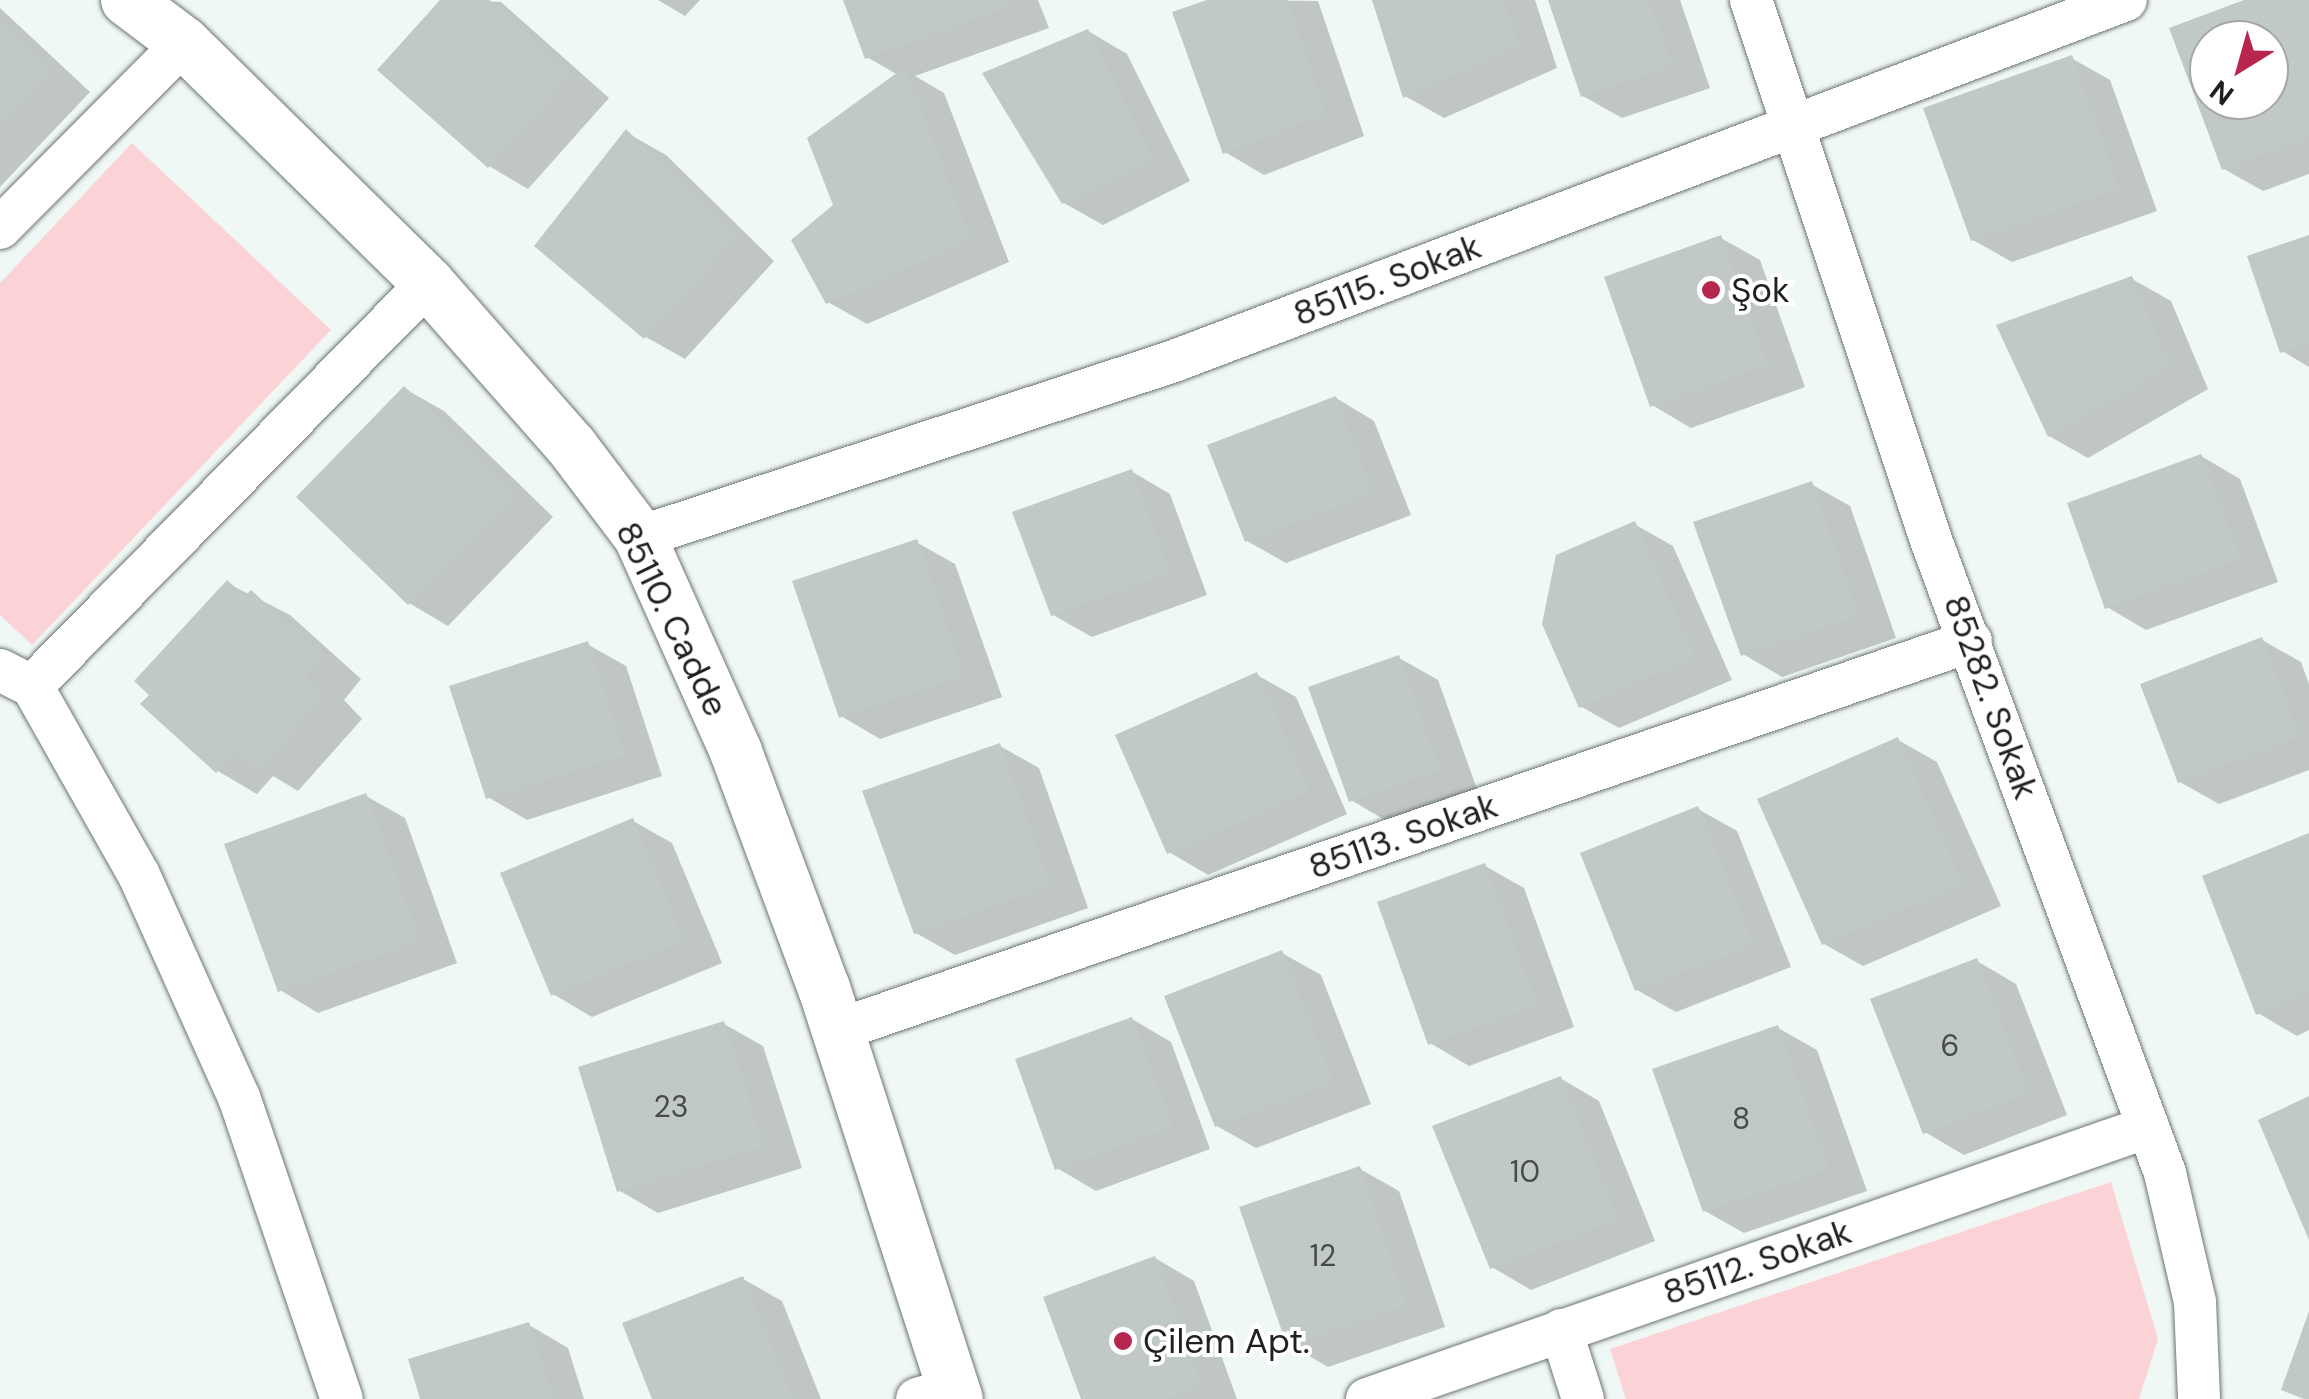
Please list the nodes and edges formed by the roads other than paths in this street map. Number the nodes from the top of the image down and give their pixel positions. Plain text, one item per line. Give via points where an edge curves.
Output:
1 (1751, 0) edge
2 (2126, 0) edge
3 (139, 4) edge
4 (184, 43) junction
5 (1795, 125) junction
6 (0, 228) edge
7 (428, 283) junction
8 (640, 538) junction
9 (1971, 641) junction
10 (16, 678) edge
11 (835, 1031) junction
12 (2148, 1127) junction
13 (1561, 1330) junction
14 (943, 1395) edge
15 (342, 1399) edge
16 (1367, 1399) edge
17 (1583, 1399) edge
18 (2199, 1399) edge

1 - 5 street, 85282. Sokak
2 - 5 street, 85115. Sokak
3 - 4 street, 85110. Cadde
4 - 6 street
4 - 7 street, 85110. Cadde
5 - 8 street, 85115. Sokak via 1174,361
5 - 9 street, 85282. Sokak via 1931,540
7 - 8 street, 85110. Cadde via 572,446
7 - 10 street
8 - 11 street, 85110. Cadde via 736,752
9 - 11 street, 85113. Sokak
9 - 12 street, 85282. Sokak
10 - 15 street via 139,875 240,1097
11 - 14 street, 85110. Cadde
12 - 13 street, 85112. Sokak
12 - 18 street, 85282. Sokak via 2196,1302
13 - 16 street, 85112. Sokak
13 - 17 street

